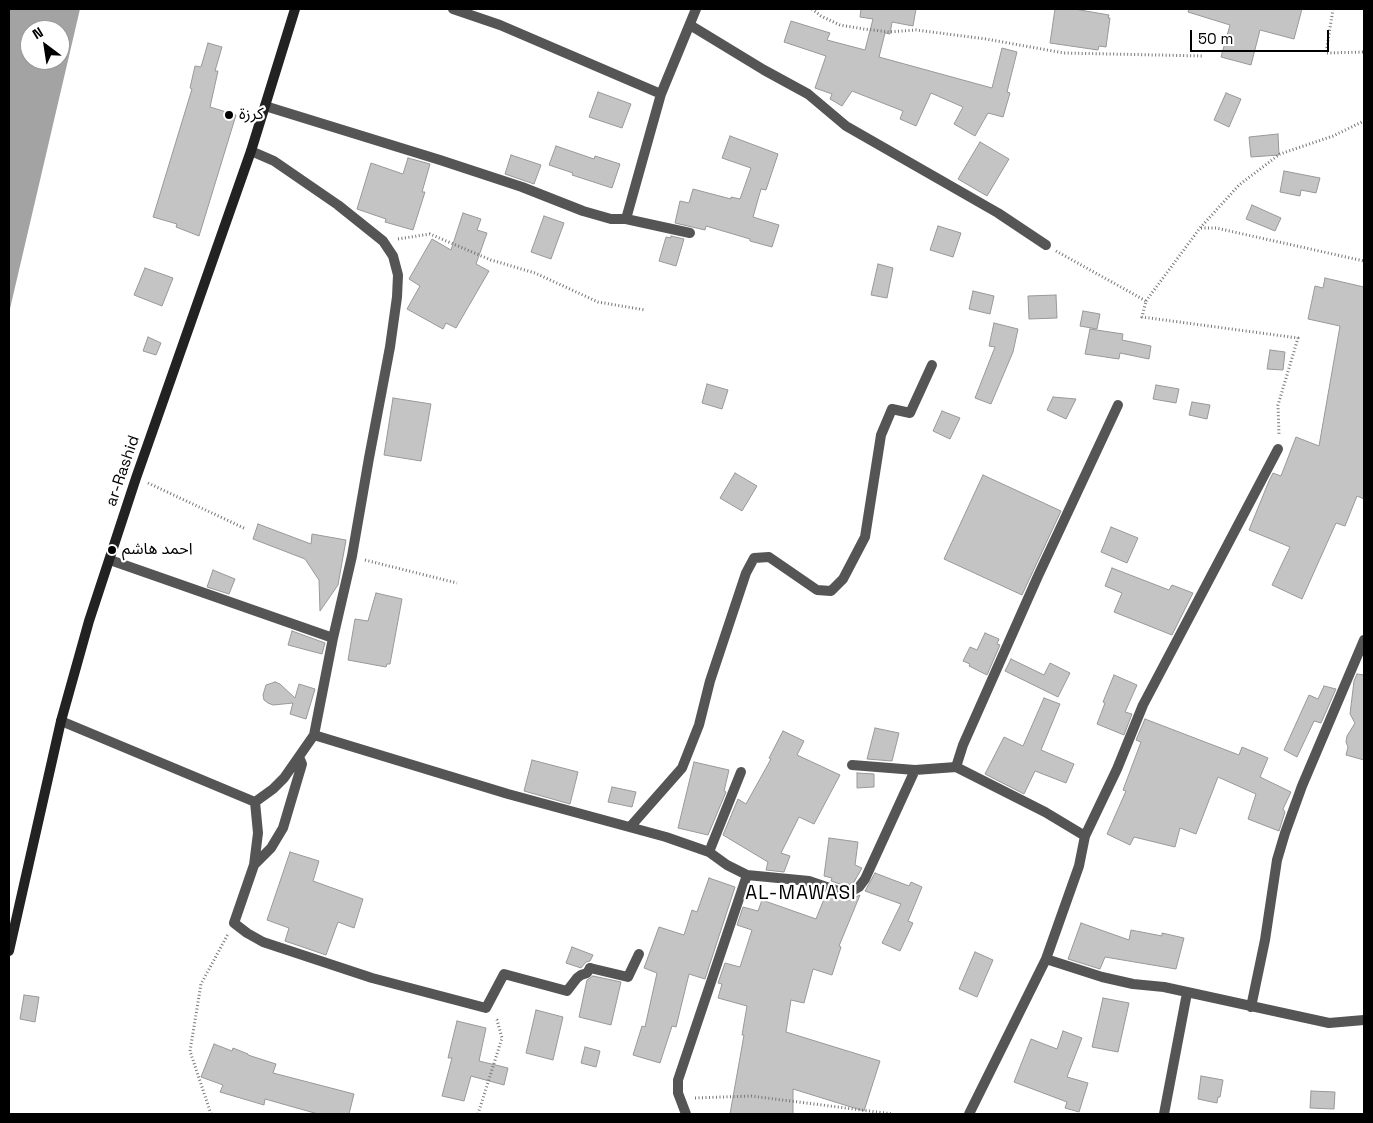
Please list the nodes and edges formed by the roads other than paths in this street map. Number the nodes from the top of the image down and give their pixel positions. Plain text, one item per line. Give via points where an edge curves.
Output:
1 (295, 9) edge
2 (453, 9) edge
3 (696, 9) edge
4 (690, 25) junction
5 (661, 94) junction
6 (265, 106) junction
7 (251, 151) junction
8 (626, 219) junction
9 (690, 233) dead end
10 (1046, 245) road end
11 (932, 365) dead end
12 (1118, 405) dead end
13 (1278, 448) road end
14 (110, 560) junction
15 (333, 638) junction
16 (1364, 640) edge
17 (61, 721) junction
18 (314, 735) junction
19 (299, 757) junction
20 (852, 765) dead end
21 (956, 767) junction
22 (914, 770) junction
23 (742, 772) dead end
24 (255, 802) junction
25 (630, 827) junction
26 (1085, 836) junction
27 (709, 852) junction
28 (254, 865) junction
29 (747, 875) junction
30 (9, 951) edge
31 (639, 954) dead end
32 (1046, 959) junction
33 (1187, 993) junction
34 (1251, 1007) junction
35 (1364, 1020) edge
36 (686, 1114) edge
37 (969, 1114) edge
38 (1164, 1114) edge

1 - 6 main road, ar-Rashid
2 - 5 street via 500,25
3 - 4 street
4 - 5 street
4 - 10 street via 808,94 846,126 998,213
5 - 8 street
6 - 7 main road, ar-Rashid
6 - 8 street via 522,187 583,211 611,219
7 - 14 main road, ar-Rashid
7 - 15 street via 274,161 383,241 393,256 398,276 390,347 352,556
8 - 9 street
11 - 25 street via 910,413 892,409 882,436 865,537 843,580 831,591 817,590 769,557 754,558 746,572 710,680 699,725 682,768
12 - 21 street via 1038,576
13 - 26 street via 1143,705
14 - 15 street
14 - 17 main road, ar-Rashid
15 - 18 street
16 - 34 street via 1285,833 1277,860
17 - 24 street
17 - 30 main road, ar-Rashid
18 - 19 street
18 - 25 street
19 - 24 street via 273,790
19 - 28 street via 302,764 283,828 272,848
20 - 22 street
21 - 22 street
21 - 26 street
22 - 29 street via 865,880 848,894 809,880
23 - 27 street
24 - 28 street via 258,832
25 - 27 street
26 - 32 street via 1079,866
27 - 29 street
28 - 31 street via 234,923 247,933 263,942 372,978 486,1008 504,974 567,991 576,978 590,968 628,977
29 - 36 street via 678,1080 678,1093
32 - 33 street via 1102,977
32 - 37 street
33 - 34 street
33 - 38 street
34 - 35 street via 1329,1023

